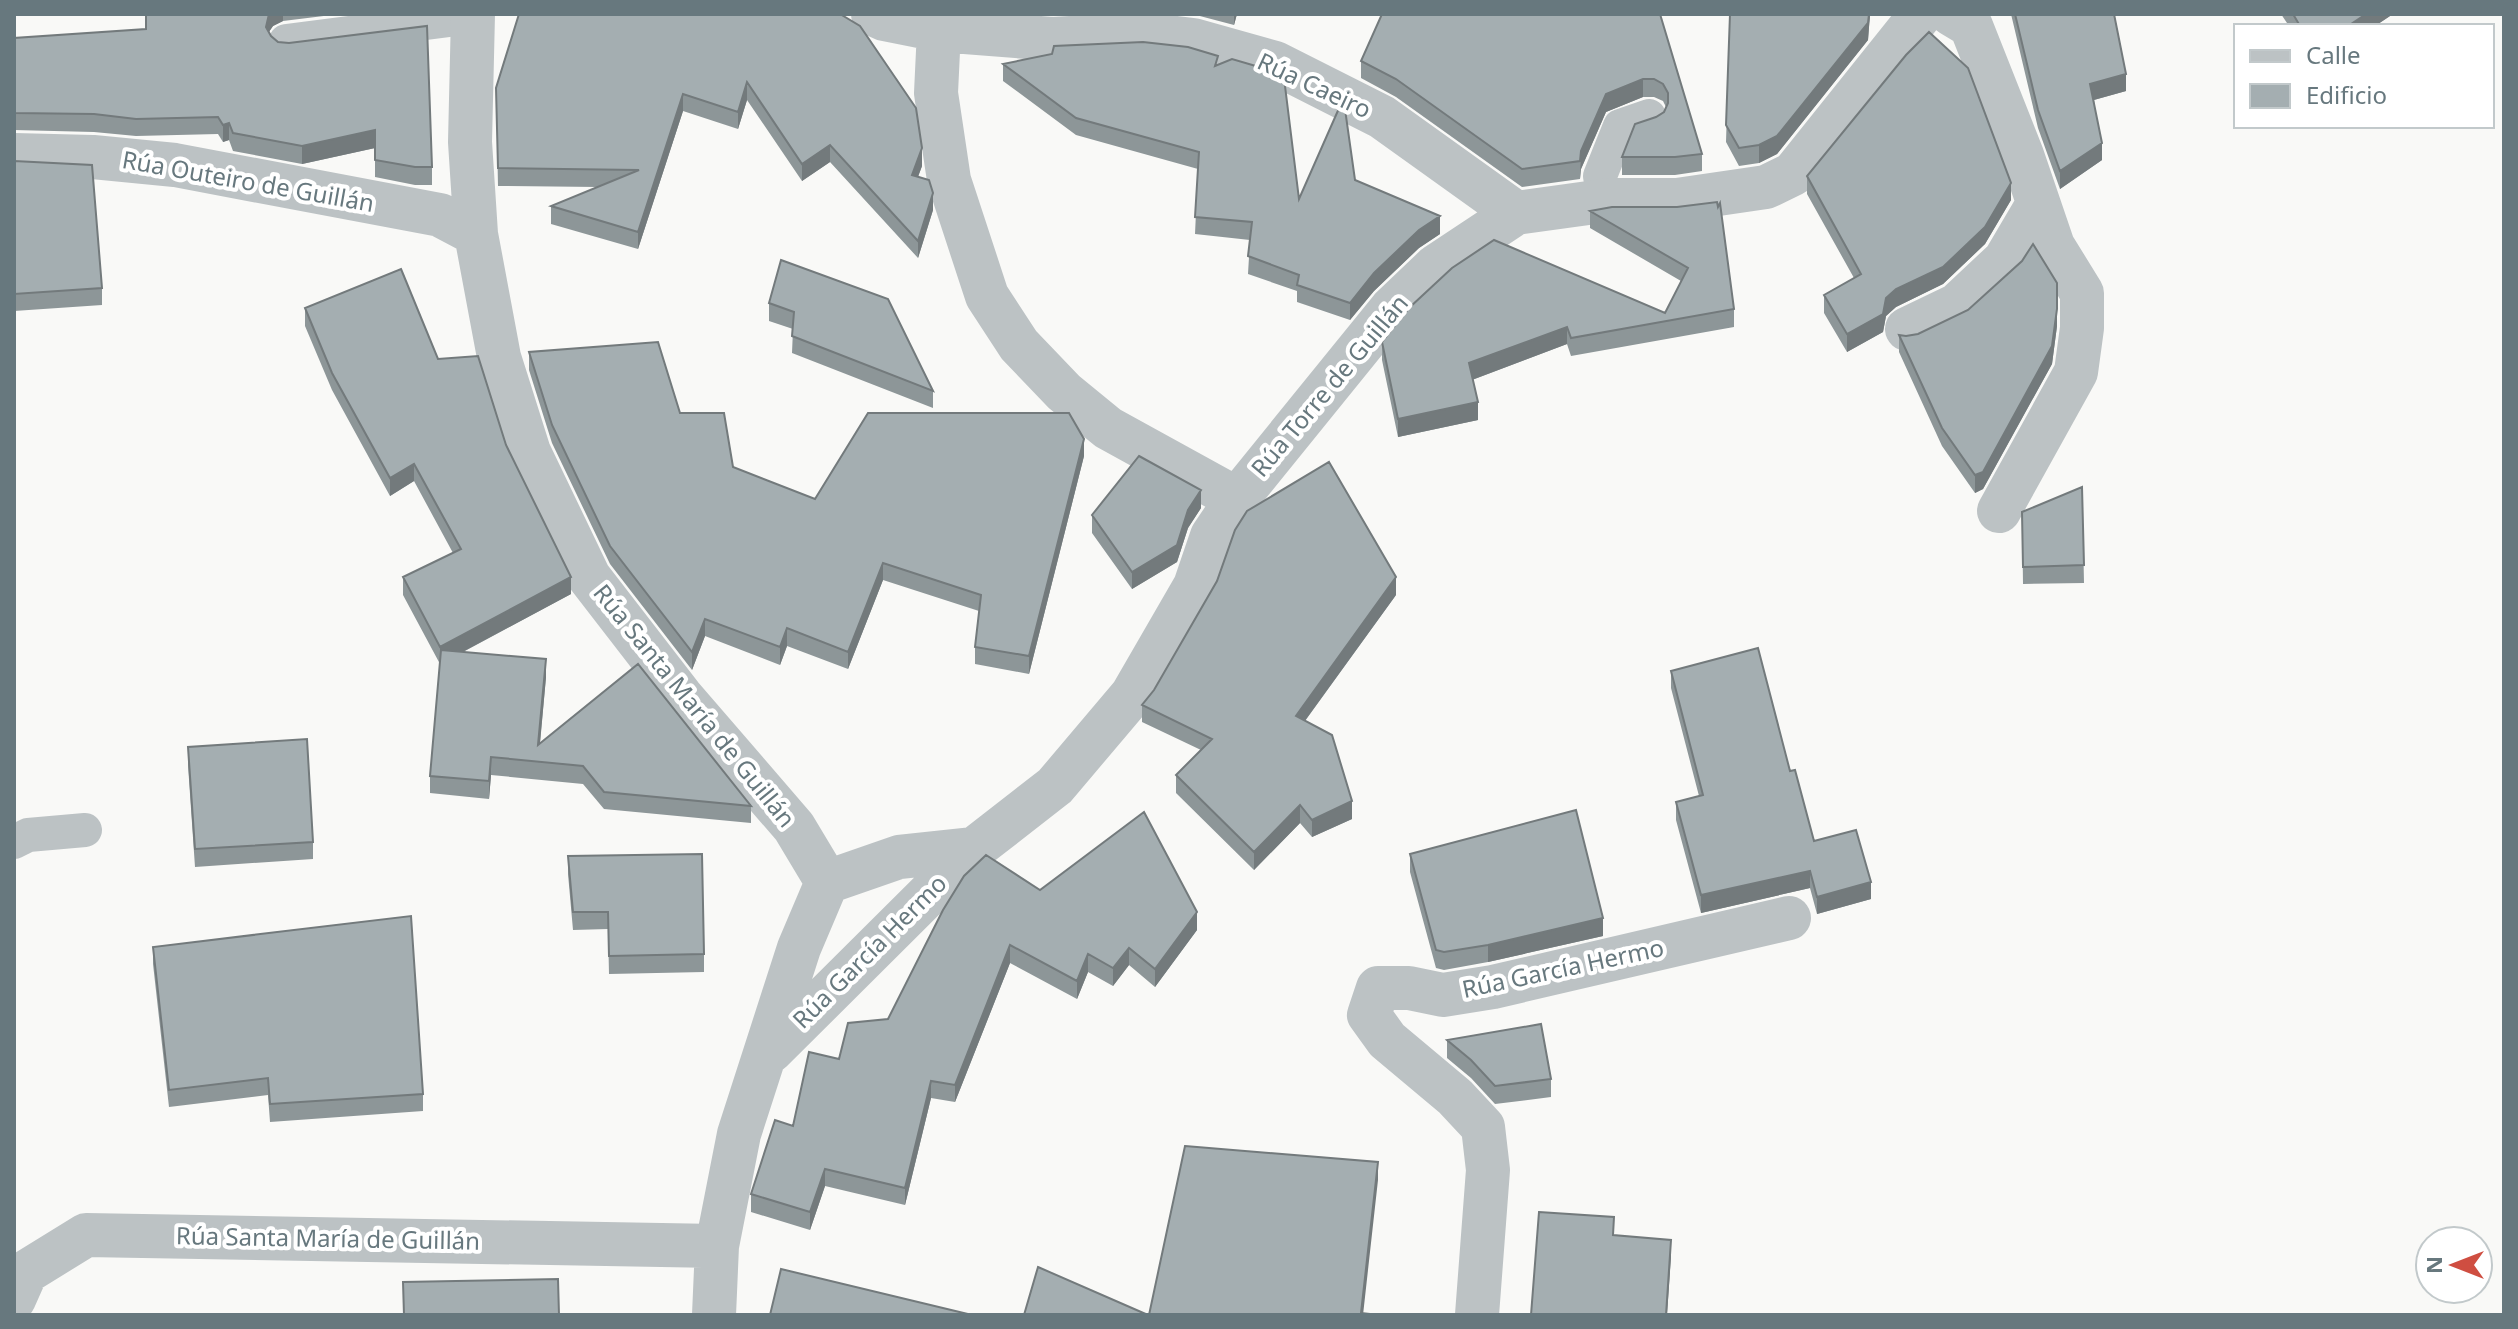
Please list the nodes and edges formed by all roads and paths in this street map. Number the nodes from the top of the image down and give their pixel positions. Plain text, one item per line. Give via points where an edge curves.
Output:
1 (873, 14) edge
2 (1921, 14) edge
3 (1951, 14) edge
4 (473, 16) edge
5 (1146, 24) edge
6 (939, 30) junction
7 (286, 41) edge
8 (1649, 116) edge
9 (14, 155) edge
10 (1604, 201) junction
11 (2038, 204) junction
12 (1516, 213) junction
13 (476, 234) junction
14 (1907, 329) dead end
15 (1237, 499) junction
16 (1999, 511) dead end
17 (85, 830) dead end
18 (14, 842) edge
19 (974, 849) junction
20 (827, 882) junction
21 (1789, 918) dead end
22 (766, 1055) junction
23 (717, 1246) junction
24 (14, 1299) edge
25 (714, 1315) edge
26 (1477, 1315) edge

1 - 6 street, Rúa Caeiro
2 - 10 street, Rúa Torre de Guillán via 1793,174 1766,187 1677,200
3 - 11 street via 1971,26
4 - 7 lane
4 - 13 street, Rúa Santa María de Guillán via 470,142
5 - 6 street, Rúa Caeiro via 1052,39
5 - 12 street, Rúa Caeiro via 1275,63 1382,117
6 - 15 street via 936,93 949,180 987,296 1019,345 1108,428
8 - 10 lane via 1620,126 1600,176
9 - 13 street, Rúa Outeiro de Guillán via 175,165 440,215
10 - 12 street, Rúa Torre de Guillán
11 - 14 street via 2005,260 1957,305
11 - 16 street via 2053,246 2082,293 2082,328 2076,372
12 - 15 street, Rúa Torre de Guillán via 1436,266 1391,309
13 - 20 street, Rúa Santa María de Guillán via 499,357 529,452 589,577 681,696 794,827
15 - 19 street, Rúa Torre de Guillán via 1212,536 1195,586 1132,695 1055,786
17 - 18 lane via 28,835
19 - 20 street via 899,857
19 - 22 street, Rúa García Hermo
20 - 22 street, Rúa García Hermo via 799,948
21 - 26 street, Rúa García Hermo via 1493,987 1443,995 1378,988 1369,1015 1387,1040 1483,1127 1488,1170
22 - 23 street, Rúa García Hermo via 739,1134
23 - 24 street, Rúa Santa María de Guillán via 86,1235 26,1272
23 - 25 street, Rúa García Hermo

